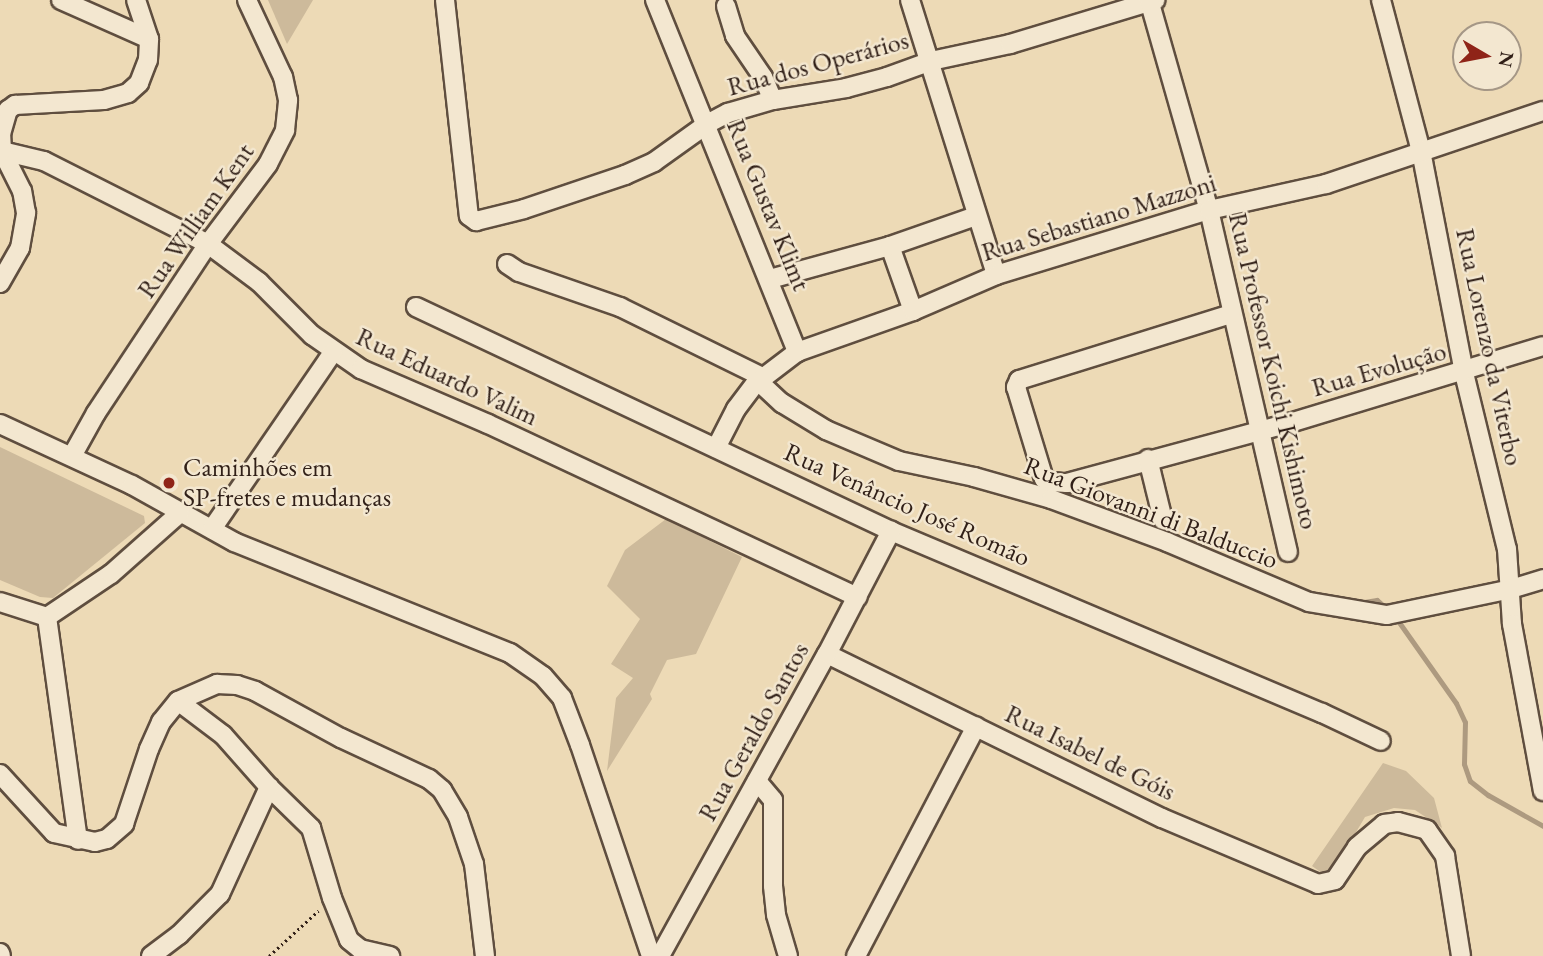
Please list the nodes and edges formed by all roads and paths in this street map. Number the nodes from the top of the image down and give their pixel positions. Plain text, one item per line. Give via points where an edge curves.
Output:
1 (61, 0) edge
2 (136, 0) edge
3 (247, 0) edge
4 (445, 0) edge
5 (655, 0) edge
6 (910, 0) edge
7 (1381, 0) edge
8 (1152, 1) edge
9 (726, 6) dead end
10 (149, 39) junction
11 (931, 61) junction
12 (773, 100) junction
13 (1543, 111) edge
14 (707, 124) junction
15 (2, 151) junction
16 (1421, 151) junction
17 (1209, 210) junction
18 (976, 216) junction
19 (208, 244) junction
20 (890, 246) junction
21 (507, 264) dead end
22 (996, 275) junction
23 (770, 279) junction
24 (0, 283) edge
25 (416, 307) dead end
26 (913, 310) junction
27 (1231, 314) junction
28 (1543, 346) edge
29 (333, 352) junction
30 (797, 352) junction
31 (1464, 373) junction
32 (760, 379) junction
33 (0, 424) edge
34 (1259, 431) junction
35 (716, 448) junction
36 (72, 456) junction
37 (1148, 459) junction
38 (1057, 488) junction
39 (180, 513) junction
40 (1163, 520) dead end
41 (212, 529) junction
42 (891, 531) junction
43 (1288, 552) dead end
44 (1543, 579) edge
45 (1511, 589) junction
46 (858, 597) junction
47 (0, 602) edge
48 (47, 617) junction
49 (827, 654) junction
50 (178, 701) junction
51 (976, 726) junction
52 (1381, 741) dead end
53 (0, 774) edge
54 (757, 781) junction
55 (269, 787) junction
56 (1543, 791) edge
57 (78, 840) junction
58 (332, 898) junction
59 (151, 956) edge
60 (269, 956) edge
61 (390, 956) edge
62 (485, 956) edge
63 (651, 956) edge
64 (660, 956) edge
65 (788, 956) edge
66 (856, 956) edge
67 (1461, 956) edge

1 - 10 street
2 - 10 street
3 - 19 street, Rua William Kent via 283,77 288,113 268,164
4 - 14 street, Rua dos Operários via 469,216 476,221 625,175 654,162
5 - 14 street, Rua Gustav Klimt
6 - 11 street
7 - 16 street, Rua Lorenzo da Viterbo
8 - 11 street, Rua dos Operários via 1010,44
8 - 17 street, Rua Professor Koichi Kishimoto
9 - 12 street via 735,36
10 - 15 street via 145,74 128,93 104,100 15,105 5,116
11 - 12 street, Rua dos Operários via 846,88
11 - 18 street
12 - 14 street, Rua dos Operários
13 - 16 street, Rua Sebastiano Mazzoni
14 - 23 street, Rua Gustav Klimt
15 - 19 street, Rua Eduardo Valim via 44,161
15 - 24 street via 22,191 26,213 20,248
16 - 17 street, Rua Sebastiano Mazzoni via 1326,184
16 - 31 street, Rua Lorenzo da Viterbo
17 - 22 street, Rua Sebastiano Mazzoni
17 - 27 street, Rua Professor Koichi Kishimoto
18 - 20 street
18 - 22 street
19 - 29 street, Rua Eduardo Valim via 259,282
19 - 36 street, Rua William Kent
20 - 23 street
20 - 26 street
21 - 32 street, Rua Giovanni di Balduccio via 620,307
22 - 26 street, Rua Sebastiano Mazzoni
23 - 30 street, Rua Gustav Klimt
25 - 35 street, Rua Venâncio José Romão
26 - 30 street, Rua Sebastiano Mazzoni
27 - 34 street, Rua Professor Koichi Kishimoto
27 - 38 street via 1017,383 1041,475
28 - 31 street, Rua Evolução
29 - 41 street
29 - 46 street, Rua Eduardo Valim via 361,369
30 - 32 street, Rua Sebastiano Mazzoni
31 - 34 street, Rua Evolução
31 - 45 street, Rua Lorenzo da Viterbo via 1507,549
32 - 35 street, Rua Sebastiano Mazzoni via 736,409
32 - 38 street, Rua Giovanni di Balduccio via 782,403 825,430 899,461
33 - 36 street
34 - 37 street, Rua Evolução
34 - 43 street, Rua Professor Koichi Kishimoto
35 - 42 street, Rua Venâncio José Romão
36 - 39 street
37 - 38 street, Rua Evolução
37 - 40 street
38 - 45 street, Rua Giovanni di Balduccio via 1310,603 1387,614
39 - 41 street
39 - 48 street via 111,574
41 - 63 street via 273,559 510,653 553,685 580,745
42 - 46 street, Rua Geraldo Santos
42 - 52 street, Rua Venâncio José Romão
44 - 45 street, Rua Giovanni di Balduccio
45 - 56 street, Rua Lorenzo da Viterbo via 1512,624
46 - 49 street, Rua Geraldo Santos
47 - 48 street
48 - 57 street
49 - 51 street, Rua Isabel de Góis
49 - 54 street, Rua Geraldo Santos
50 - 55 street via 223,735
50 - 57 street via 161,722 118,832 95,842
50 - 62 street via 217,684 237,685 429,779 450,801 470,853
51 - 66 street
51 - 67 street, Rua Isabel de Góis via 1162,818 1318,884 1335,880 1357,847 1384,824 1398,822 1427,830 1445,856
53 - 57 street via 42,824
54 - 64 street, Rua Geraldo Santos
54 - 65 street via 773,800 773,886
55 - 58 street via 311,828
55 - 59 street via 220,894
58 - 60 path
58 - 61 street via 353,945

